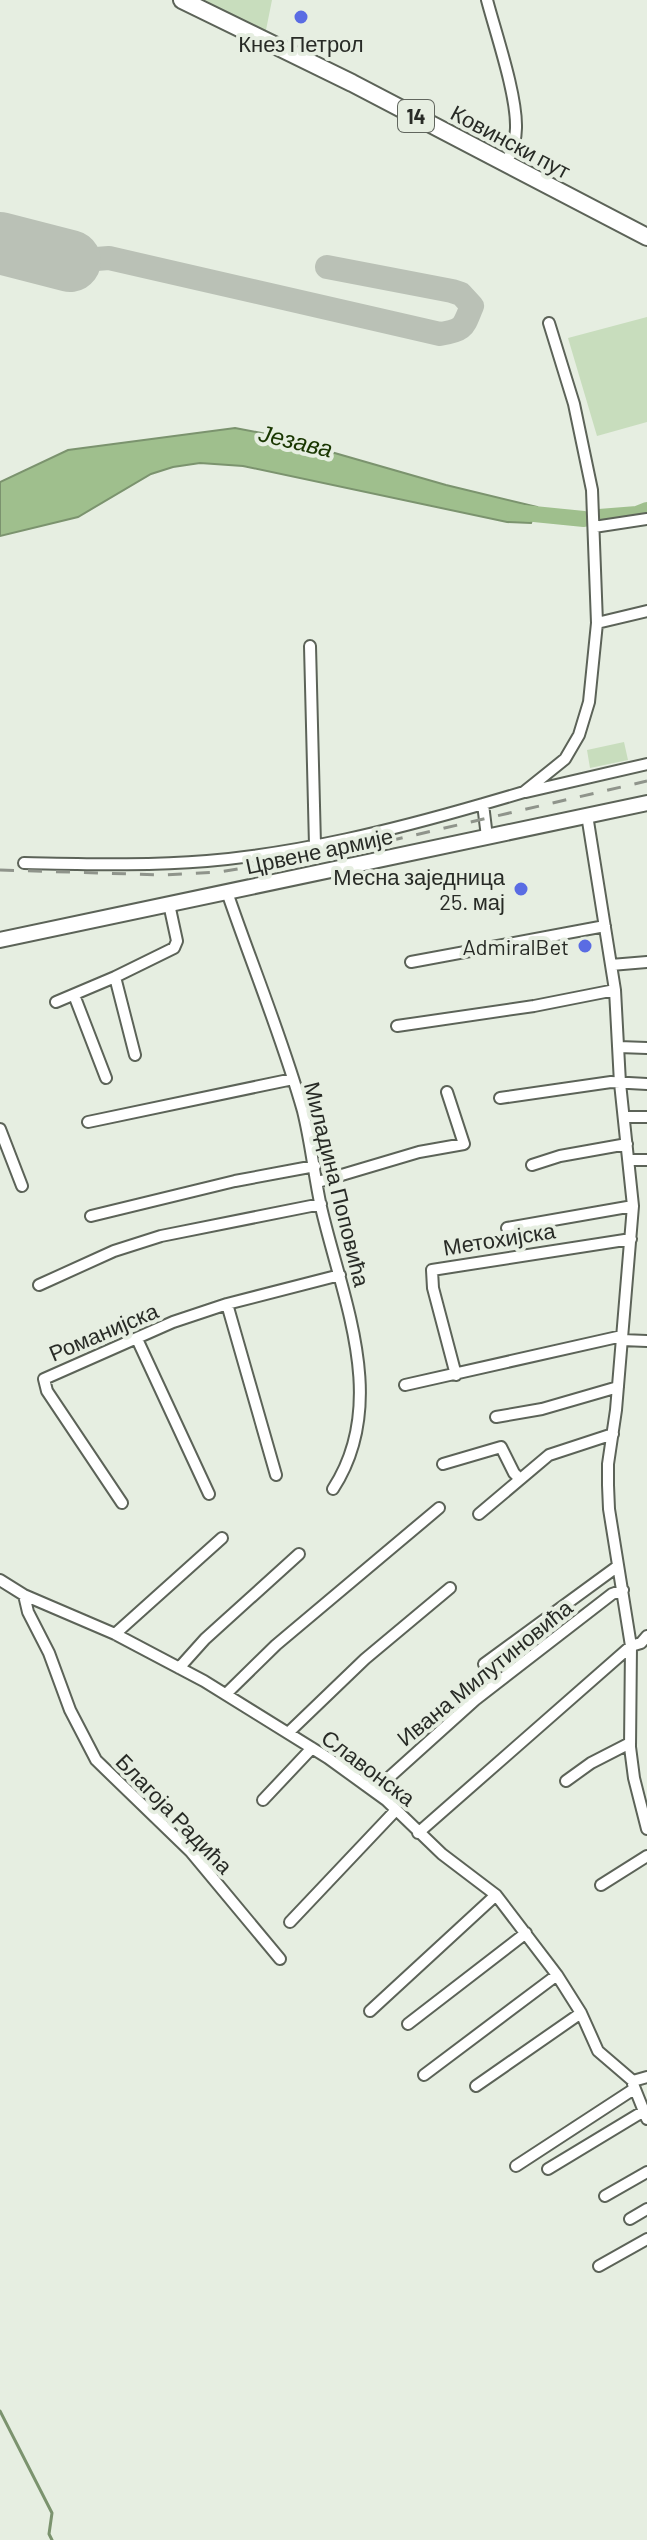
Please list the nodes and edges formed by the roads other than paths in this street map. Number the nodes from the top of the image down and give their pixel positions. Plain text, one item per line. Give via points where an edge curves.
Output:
1 (182, 0) edge
2 (487, 0) edge
3 (506, 163) junction
4 (647, 237) edge
5 (549, 323) dead end
6 (647, 519) edge
7 (594, 527) junction
8 (647, 611) edge
9 (597, 623) junction
10 (310, 646) dead end
11 (647, 764) edge
12 (524, 792) junction
13 (647, 803) edge
14 (483, 804) junction
15 (587, 815) junction
16 (487, 837) junction
17 (315, 845) junction
18 (24, 863) dead end
19 (227, 892) junction
20 (169, 904) junction
21 (605, 926) junction
22 (0, 940) edge
23 (411, 962) dead end
24 (647, 962) edge
25 (611, 965) junction
26 (115, 977) junction
27 (615, 990) junction
28 (74, 995) junction
29 (56, 1002) dead end
30 (397, 1026) dead end
31 (619, 1047) junction
32 (647, 1048) edge
33 (135, 1055) dead end
34 (106, 1078) dead end
35 (293, 1079) junction
36 (620, 1083) junction
37 (647, 1084) edge
38 (447, 1092) dead end
39 (500, 1098) dead end
40 (624, 1117) junction
41 (647, 1117) edge
42 (88, 1122) dead end
43 (0, 1129) edge
44 (627, 1144) junction
45 (629, 1160) junction
46 (647, 1160) edge
47 (532, 1165) dead end
48 (315, 1166) junction
49 (318, 1182) junction
50 (22, 1186) dead end
51 (321, 1204) junction
52 (633, 1206) junction
53 (91, 1216) dead end
54 (507, 1228) dead end
55 (631, 1239) junction
56 (340, 1275) junction
57 (39, 1285) dead end
58 (227, 1304) junction
59 (622, 1338) junction
60 (137, 1339) junction
61 (647, 1341) edge
62 (456, 1375) junction
63 (405, 1385) dead end
64 (618, 1387) junction
65 (496, 1417) dead end
66 (613, 1434) junction
67 (443, 1464) dead end
68 (276, 1475) dead end
69 (519, 1478) junction
70 (333, 1489) dead end
71 (209, 1494) dead end
72 (122, 1503) dead end
73 (439, 1508) dead end
74 (479, 1514) dead end
75 (222, 1538) dead end
76 (299, 1554) dead end
77 (618, 1566) junction
78 (0, 1580) edge
79 (450, 1588) dead end
80 (623, 1590) junction
81 (24, 1595) junction
82 (115, 1634) junction
83 (647, 1636) edge
84 (631, 1646) junction
85 (484, 1664) dead end
86 (179, 1668) junction
87 (226, 1694) junction
88 (288, 1733) junction
89 (630, 1743) junction
90 (312, 1748) junction
91 (566, 1781) dead end
92 (374, 1791) junction
93 (263, 1800) dead end
94 (396, 1810) junction
95 (647, 1829) edge
96 (418, 1833) junction
97 (647, 1856) edge
98 (601, 1885) dead end
99 (496, 1895) junction
100 (290, 1922) dead end
101 (526, 1933) junction
102 (280, 1959) dead end
103 (557, 1975) junction
104 (370, 2011) dead end
105 (581, 2013) junction
106 (408, 2024) dead end
107 (424, 2075) dead end
108 (647, 2077) edge
109 (633, 2085) junction
110 (476, 2086) dead end
111 (646, 2115) edge
112 (516, 2166) dead end
113 (548, 2169) dead end
114 (647, 2172) edge
115 (605, 2196) dead end
116 (647, 2209) edge
117 (630, 2219) dead end
118 (647, 2239) edge
119 (599, 2266) dead end

1 - 3 main road, Ковински пут / 14
2 - 3 street via 517,126
3 - 4 main road, Ковински пут / 14
5 - 7 street via 574,404
6 - 7 street
7 - 9 street
8 - 9 street
9 - 12 street via 589,702 579,735 565,759
10 - 17 street
11 - 12 street
12 - 14 street
13 - 15 main road, Црвене армије
14 - 16 street
14 - 17 street
15 - 16 main road, Црвене армије
15 - 21 street
16 - 19 main road, Црвене армије
17 - 18 street via 206,861
19 - 20 main road, Црвене армије
19 - 35 street, Миладина Поповића
20 - 22 main road, Црвене армије
20 - 26 street via 177,945
21 - 23 street
21 - 25 street
24 - 25 street
25 - 27 street
26 - 28 street
26 - 33 street
27 - 30 street
27 - 31 street
28 - 29 street
28 - 34 street
31 - 32 street
31 - 36 street
35 - 42 street
35 - 48 street, Миладина Поповића
36 - 37 street
36 - 39 street
36 - 40 street
38 - 49 street via 464,1144
40 - 41 street
40 - 44 street
43 - 50 street
44 - 45 street
44 - 47 street
45 - 46 street
45 - 52 street
48 - 49 street, Миладина Поповића
48 - 53 street
49 - 51 street, Миладина Поповића
51 - 56 street, Миладина Поповића
51 - 57 street via 171,1233 114,1251
52 - 54 street
52 - 55 street
55 - 59 street
55 - 62 street, Метохијска via 432,1270
56 - 58 street, Романијска
56 - 70 street, Миладина Поповића via 360,1367 360,1398 353,1450
58 - 60 street, Романијска
58 - 68 street
59 - 61 street
59 - 62 street
59 - 64 street
60 - 71 street
60 - 72 street, Романијска via 43,1382
62 - 63 street
64 - 65 street
64 - 66 street
66 - 69 street via 549,1455
66 - 77 street via 609,1509
67 - 69 street via 501,1447
69 - 74 street
73 - 87 street via 276,1645
75 - 82 street
76 - 86 street
77 - 80 street
77 - 85 street
78 - 81 street, Славонска
79 - 88 street
80 - 84 street
80 - 92 street, Ивана Милутиновића via 475,1700
81 - 82 street, Славонска
81 - 102 street, Благоја Радића via 96,1760 191,1852
82 - 86 street, Славонска
83 - 84 street
84 - 89 street
84 - 96 street
86 - 87 street, Славонска
87 - 88 street, Славонска
88 - 90 street, Славонска
89 - 91 street
89 - 95 street
90 - 92 street, Славонска
90 - 93 street
92 - 94 street, Славонска
94 - 96 street, Славонска
94 - 100 street
96 - 99 street, Славонска
97 - 98 street
99 - 101 street, Славонска
99 - 104 street
101 - 103 street, Славонска
101 - 106 street
103 - 105 street, Славонска
103 - 107 street
105 - 109 street, Славонска via 598,2051
105 - 110 street
108 - 109 street
109 - 111 street, Славонска
109 - 112 street
111 - 113 street
114 - 115 street
116 - 117 street
118 - 119 street

